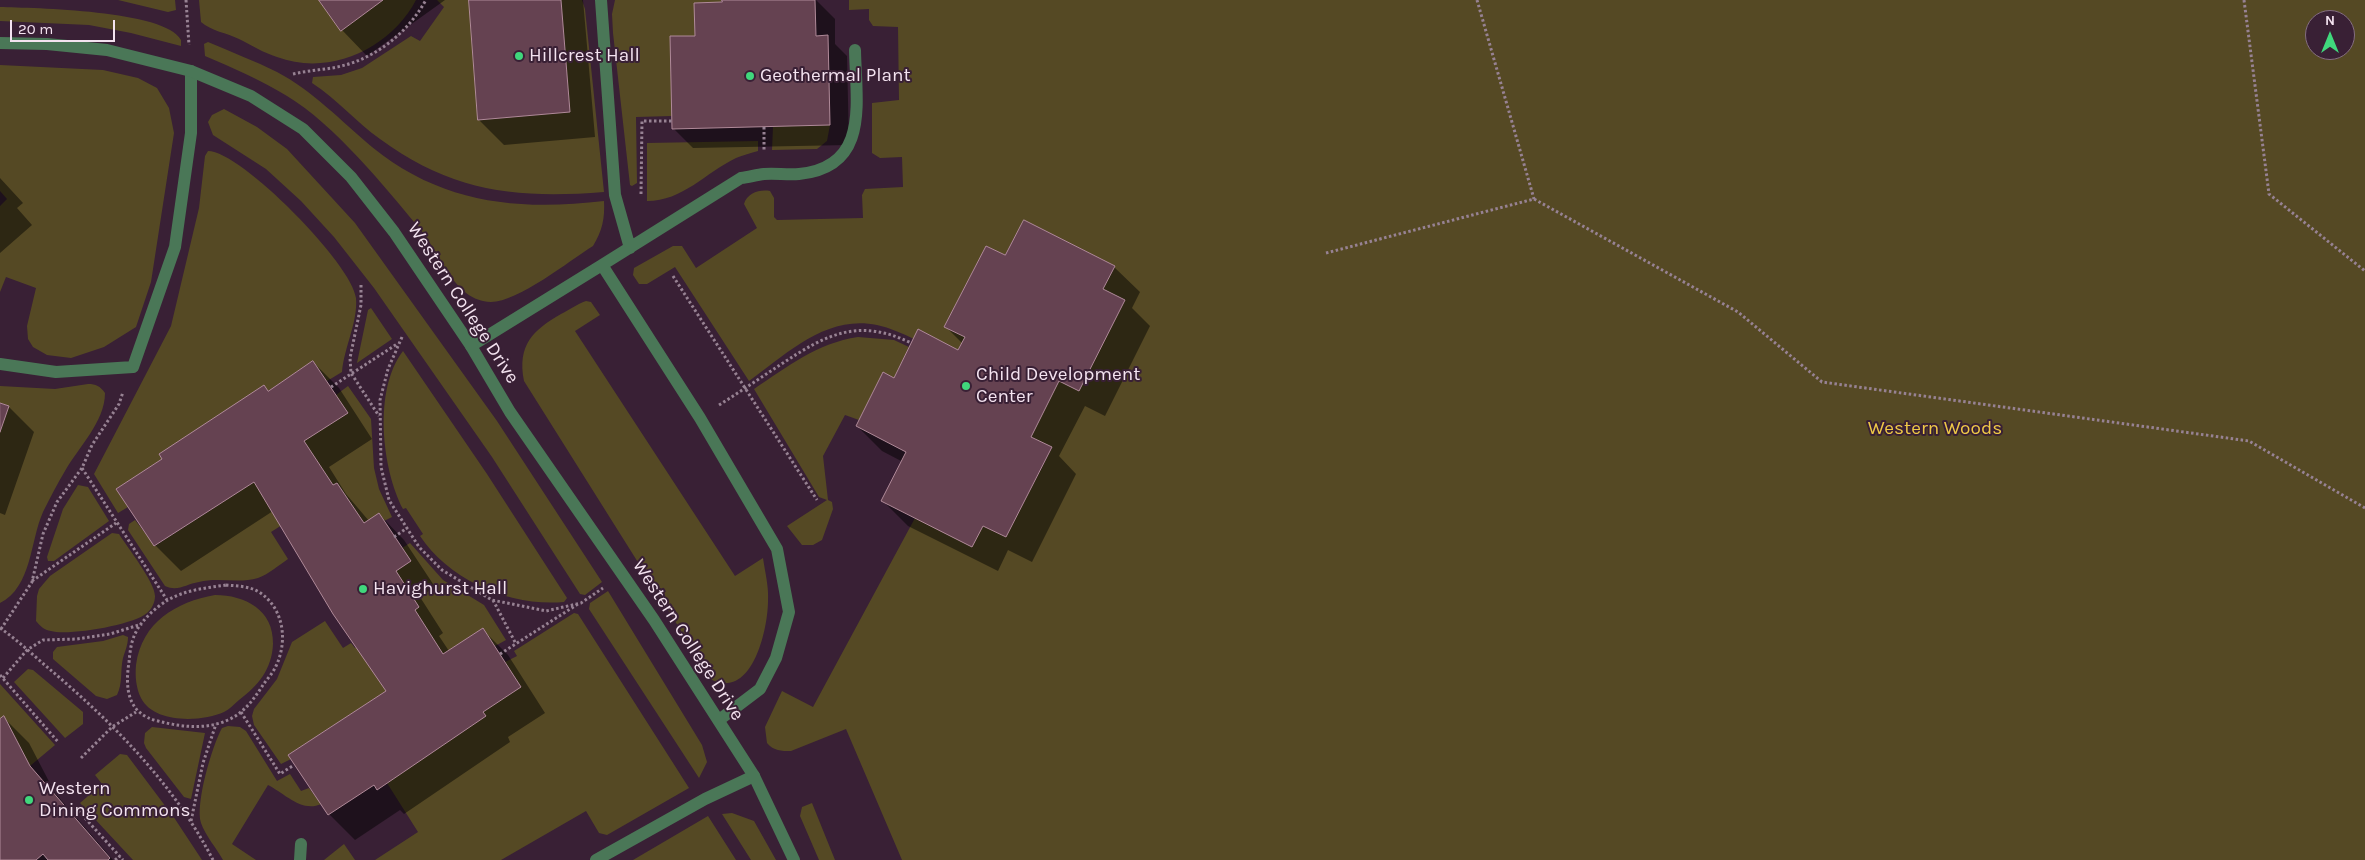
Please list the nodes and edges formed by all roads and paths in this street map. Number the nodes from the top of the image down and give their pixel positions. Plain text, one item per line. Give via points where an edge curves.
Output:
1 (186, 0) edge
2 (426, 0) edge
3 (601, 0) edge
4 (1477, 0) edge
5 (2244, 0) edge
6 (0, 43) edge
7 (855, 50) dead end
8 (191, 71) junction
9 (294, 74) dead end
10 (672, 121) dead end
11 (1534, 199) junction
12 (619, 207) junction
13 (630, 248) junction
14 (1326, 253) dead end
15 (602, 265) junction
16 (2365, 271) edge
17 (672, 276) dead end
18 (361, 285) dead end
19 (402, 337) dead end
20 (398, 343) junction
21 (911, 343) dead end
22 (472, 346) junction
23 (0, 364) edge
24 (133, 367) junction
25 (351, 373) junction
26 (331, 387) dead end
27 (746, 388) junction
28 (379, 417) junction
29 (700, 418) junction
30 (82, 468) junction
31 (817, 500) dead end
32 (2365, 508) edge
33 (116, 523) junction
34 (407, 528) junction
35 (394, 537) dead end
36 (624, 575) junction
37 (32, 582) junction
38 (167, 600) junction
39 (492, 600) junction
40 (581, 603) junction
41 (142, 624) junction
42 (1, 629) edge
43 (516, 644) junction
44 (27, 650) junction
45 (500, 654) dead end
46 (1, 676) edge
47 (136, 712) junction
48 (241, 712) junction
49 (719, 720) junction
50 (216, 724) junction
51 (112, 727) junction
52 (59, 742) dead end
53 (81, 758) dead end
54 (294, 765) dead end
55 (754, 776) junction
56 (75, 807) dead end
57 (191, 822) junction
58 (301, 844) dead end
59 (120, 856) junction
60 (115, 860) edge
61 (123, 860) edge
62 (213, 860) edge
63 (300, 860) edge
64 (596, 860) edge
65 (794, 860) edge

1 - 8 path
2 - 9 path via 408,25 374,53 353,63
3 - 12 street
4 - 11 path
5 - 16 path via 2269,194
6 - 8 street, Western College Drive via 107,50
7 - 13 street via 856,126 846,151 828,168 798,174 741,178
8 - 22 street, Western College Drive via 251,96 302,129 350,177 394,232
8 - 24 street via 191,133 175,247
10 - 12 path via 642,121 642,194
11 - 14 path
11 - 32 path via 1738,312 1822,382 2249,441
12 - 13 street
13 - 15 street
15 - 22 street
15 - 29 street
17 - 27 path
18 - 25 path via 361,305 350,358
19 - 20 path
20 - 25 path
20 - 28 path via 380,400
21 - 27 path via 878,332 858,331 825,337
22 - 36 street, Western College Drive via 510,412
23 - 24 street via 56,372
24 - 30 path via 119,404 92,445
25 - 26 path
25 - 28 path
27 - 29 path
27 - 31 path
28 - 34 path via 381,467 387,492
29 - 49 street via 777,549 788,612 776,658 760,689
30 - 33 path
30 - 37 path via 57,502 43,534
33 - 37 path
33 - 38 path
34 - 35 path
34 - 39 path via 419,547 442,570
36 - 40 path
36 - 49 street, Western College Drive
37 - 42 path
38 - 41 path
38 - 48 path via 202,588 244,586 259,592 274,606 281,619 283,639 276,666
39 - 40 path via 546,611
39 - 43 path
40 - 43 path
41 - 44 path via 110,634 43,640
41 - 47 path via 130,648 126,679 128,695
42 - 44 path
43 - 45 path
44 - 46 path
44 - 51 path
46 - 52 path
47 - 50 path via 155,721 182,726
47 - 51 path
48 - 50 path
48 - 54 path via 280,774
49 - 55 street, Western College Drive
50 - 57 path via 203,763
51 - 53 path
51 - 57 path via 150,766
55 - 64 street via 705,799
55 - 65 street, Western College Drive
56 - 59 path
57 - 62 path
58 - 63 street
59 - 60 path
59 - 61 path

